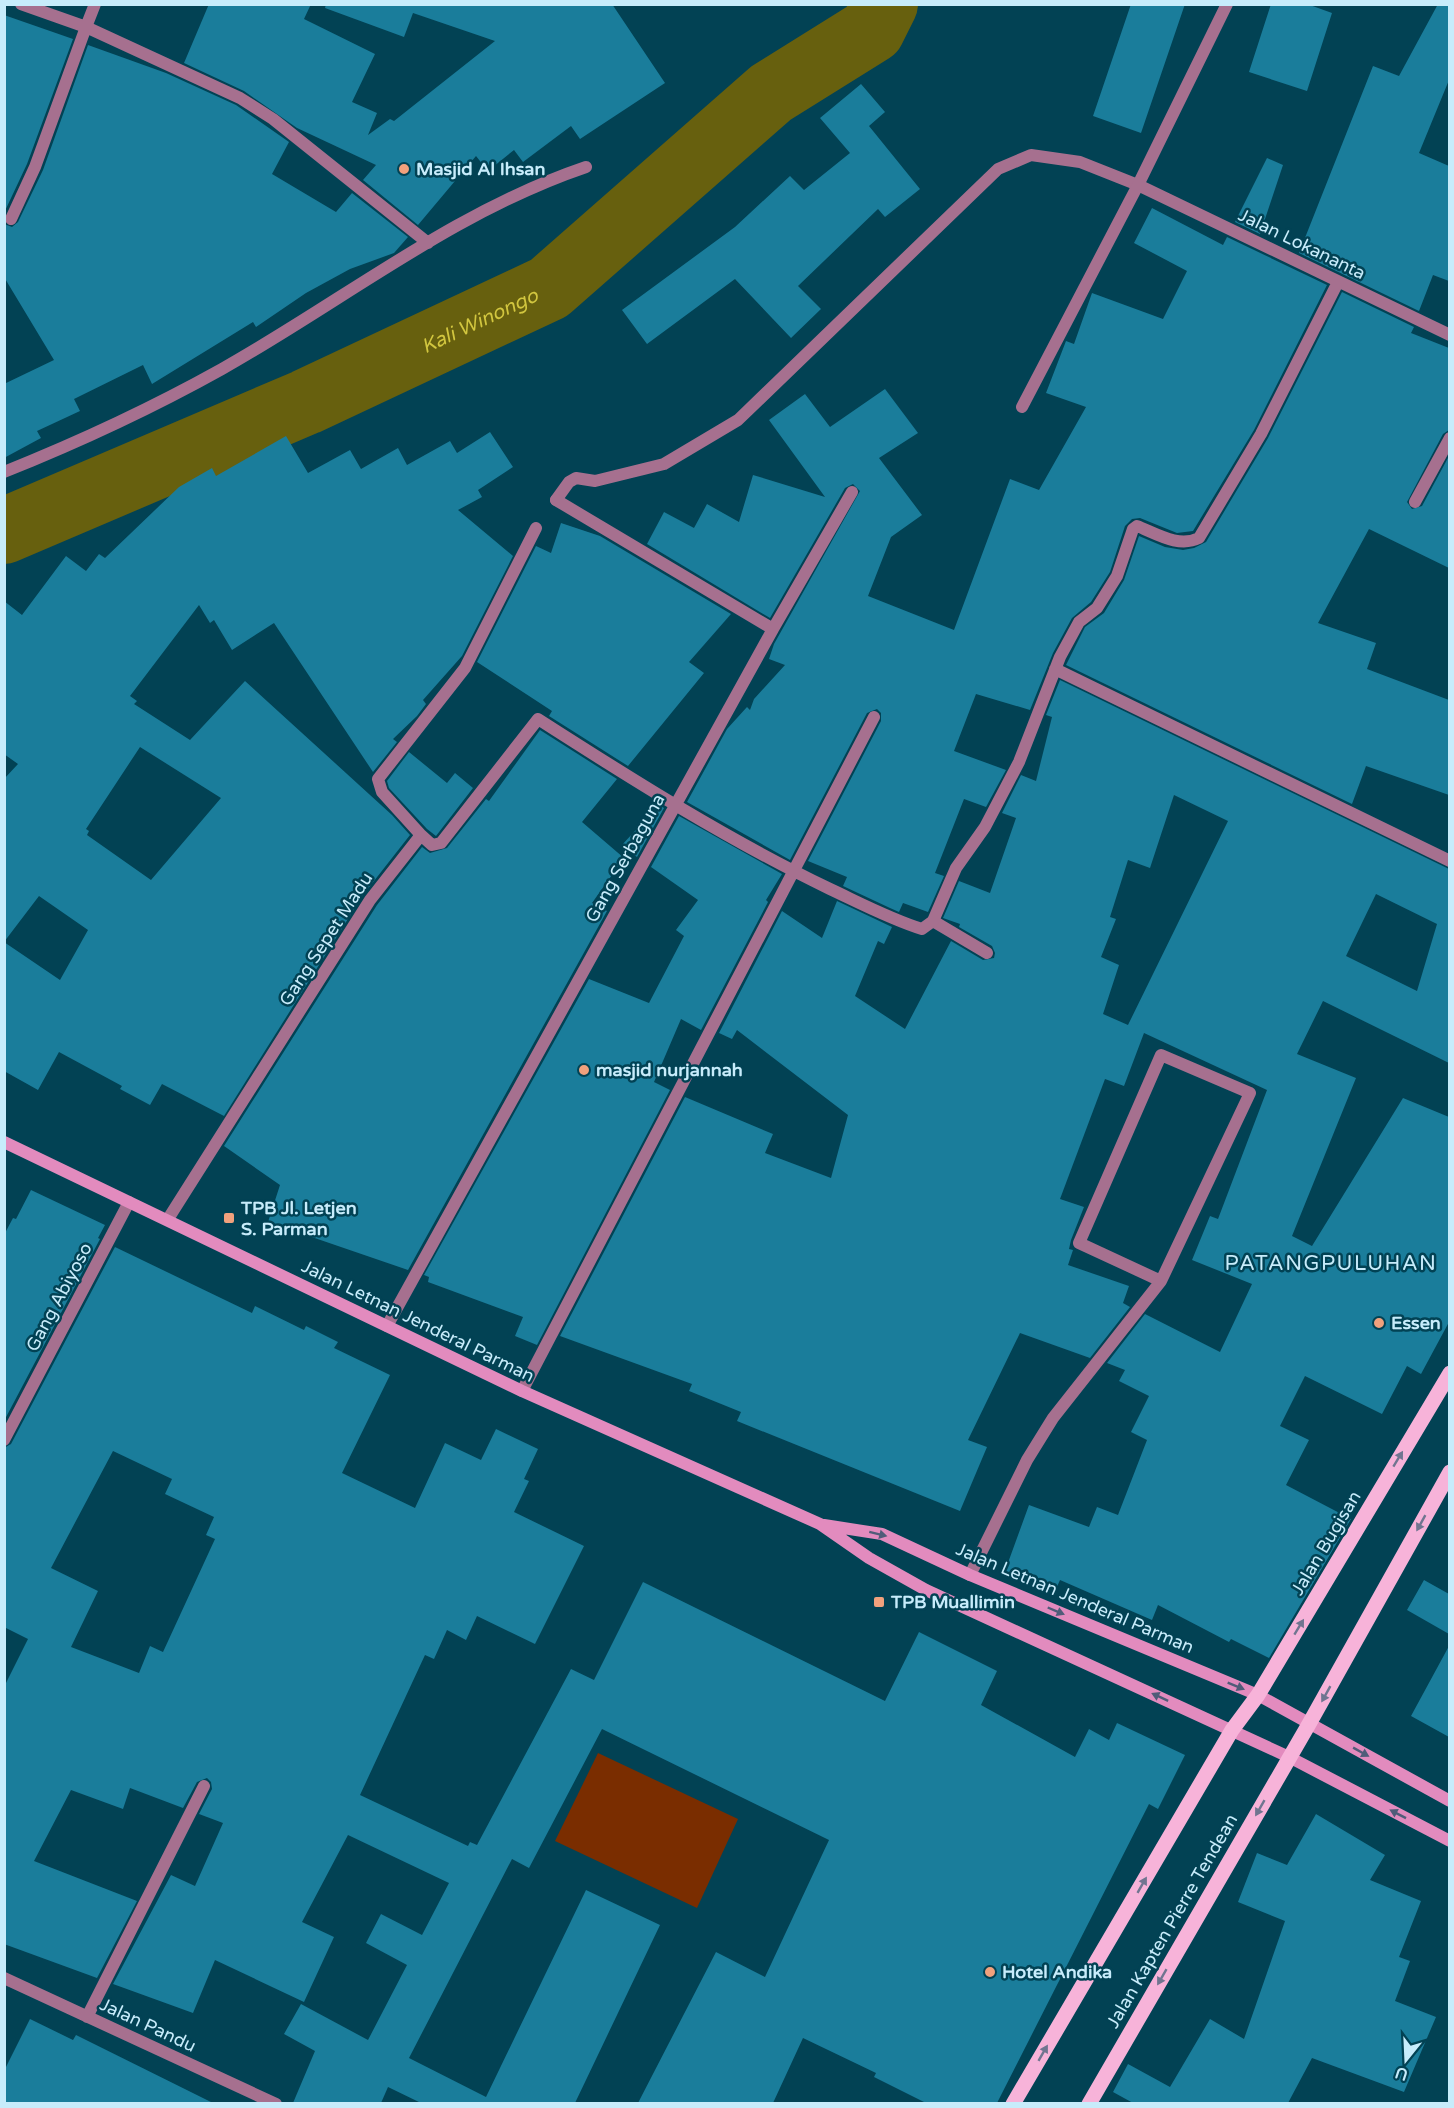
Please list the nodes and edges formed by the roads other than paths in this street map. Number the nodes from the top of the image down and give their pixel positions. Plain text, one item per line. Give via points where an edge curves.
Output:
1 (21, 4) edge
2 (95, 4) edge
3 (1227, 4) edge
4 (86, 27) junction
5 (586, 167) dead end
6 (1138, 185) junction
7 (11, 219) dead end
8 (428, 243) junction
9 (1338, 282) junction
10 (1449, 335) edge
11 (1022, 407) dead end
12 (1449, 438) edge
13 (4, 472) edge
14 (852, 492) dead end
15 (1415, 502) dead end
16 (536, 528) dead end
17 (773, 629) junction
18 (1055, 669) junction
19 (874, 717) dead end
20 (675, 806) junction
21 (421, 835) junction
22 (1449, 861) edge
23 (793, 871) junction
24 (933, 921) junction
25 (987, 954) dead end
26 (4, 1142) edge
27 (129, 1202) junction
28 (168, 1220) junction
29 (1161, 1281) junction
30 (387, 1326) junction
31 (1449, 1372) edge
32 (522, 1391) junction
33 (4, 1440) edge
34 (1449, 1472) edge
35 (820, 1524) junction
36 (970, 1575) junction
37 (1258, 1695) junction
38 (1309, 1724) junction
39 (1232, 1730) junction
40 (1289, 1757) junction
41 (204, 1786) dead end
42 (1449, 1801) edge
43 (1449, 1840) edge
44 (4, 1978) edge
45 (87, 2017) junction
46 (276, 2103) edge
47 (1013, 2103) edge
48 (1089, 2103) edge

1 - 4 street
2 - 4 street
3 - 6 street
4 - 7 street via 36,167
4 - 8 street via 240,98 273,119
5 - 8 street via 552,178 471,217
6 - 9 street, Jalan Lokananta
6 - 11 street
6 - 17 street, Jalan Lokananta via 1080,162 1031,154 998,169 738,420 664,464 595,481 576,478 556,499
8 - 13 street via 222,369 82,441
9 - 10 street, Jalan Lokananta
9 - 18 street via 1261,434 1199,538 1190,543 1166,539 1137,526 1133,529 1117,576 1097,608 1079,622
12 - 15 street
14 - 17 street, Gang Serbaguna
16 - 21 street via 465,668 378,779 382,792
17 - 20 street, Gang Serbaguna
18 - 22 street
18 - 24 street via 1019,762 985,827 956,868
19 - 23 street
20 - 21 street via 538,719 441,843 432,845
20 - 23 street
20 - 30 street, Gang Serbaguna
21 - 28 street, Gang Sepet Madu via 370,900
23 - 24 street via 895,920 922,929
23 - 32 street
24 - 25 street
26 - 27 street, Jalan Letnan Jenderal Parman
27 - 28 street, Jalan Letnan Jenderal Parman
27 - 33 street, Gang Abiyoso
28 - 30 street, Jalan Letnan Jenderal Parman
29 - 29 street via 1250,1093 1161,1055 1079,1243
29 - 36 street via 1053,1418 1027,1460
30 - 32 street, Jalan Letnan Jenderal Parman
37 -> 31 main road, Jalan Bugisan
32 - 35 street, Jalan Letnan Jenderal Parman
34 -> 38 main road
35 -> 36 street, Jalan Letnan Jenderal Parman via 882,1534
39 -> 35 street, Jalan Letnan Jenderal Parman via 926,1590
36 -> 37 street, Jalan Letnan Jenderal Parman
37 - 38 street, Jalan Letnan Jenderal Parman
37 - 39 main road, Jalan Bugisan
38 - 40 main road
38 -> 42 street, Jalan Letnan Jenderal Parman
39 - 40 street, Jalan Letnan Jenderal Parman
47 -> 39 main road
43 -> 40 street, Jalan Letnan Jenderal Parman
40 -> 48 main road, Jalan Kapten Pierre Tendean
41 - 45 street
44 - 45 street, Jalan Pandu
45 - 46 street, Jalan Pandu

